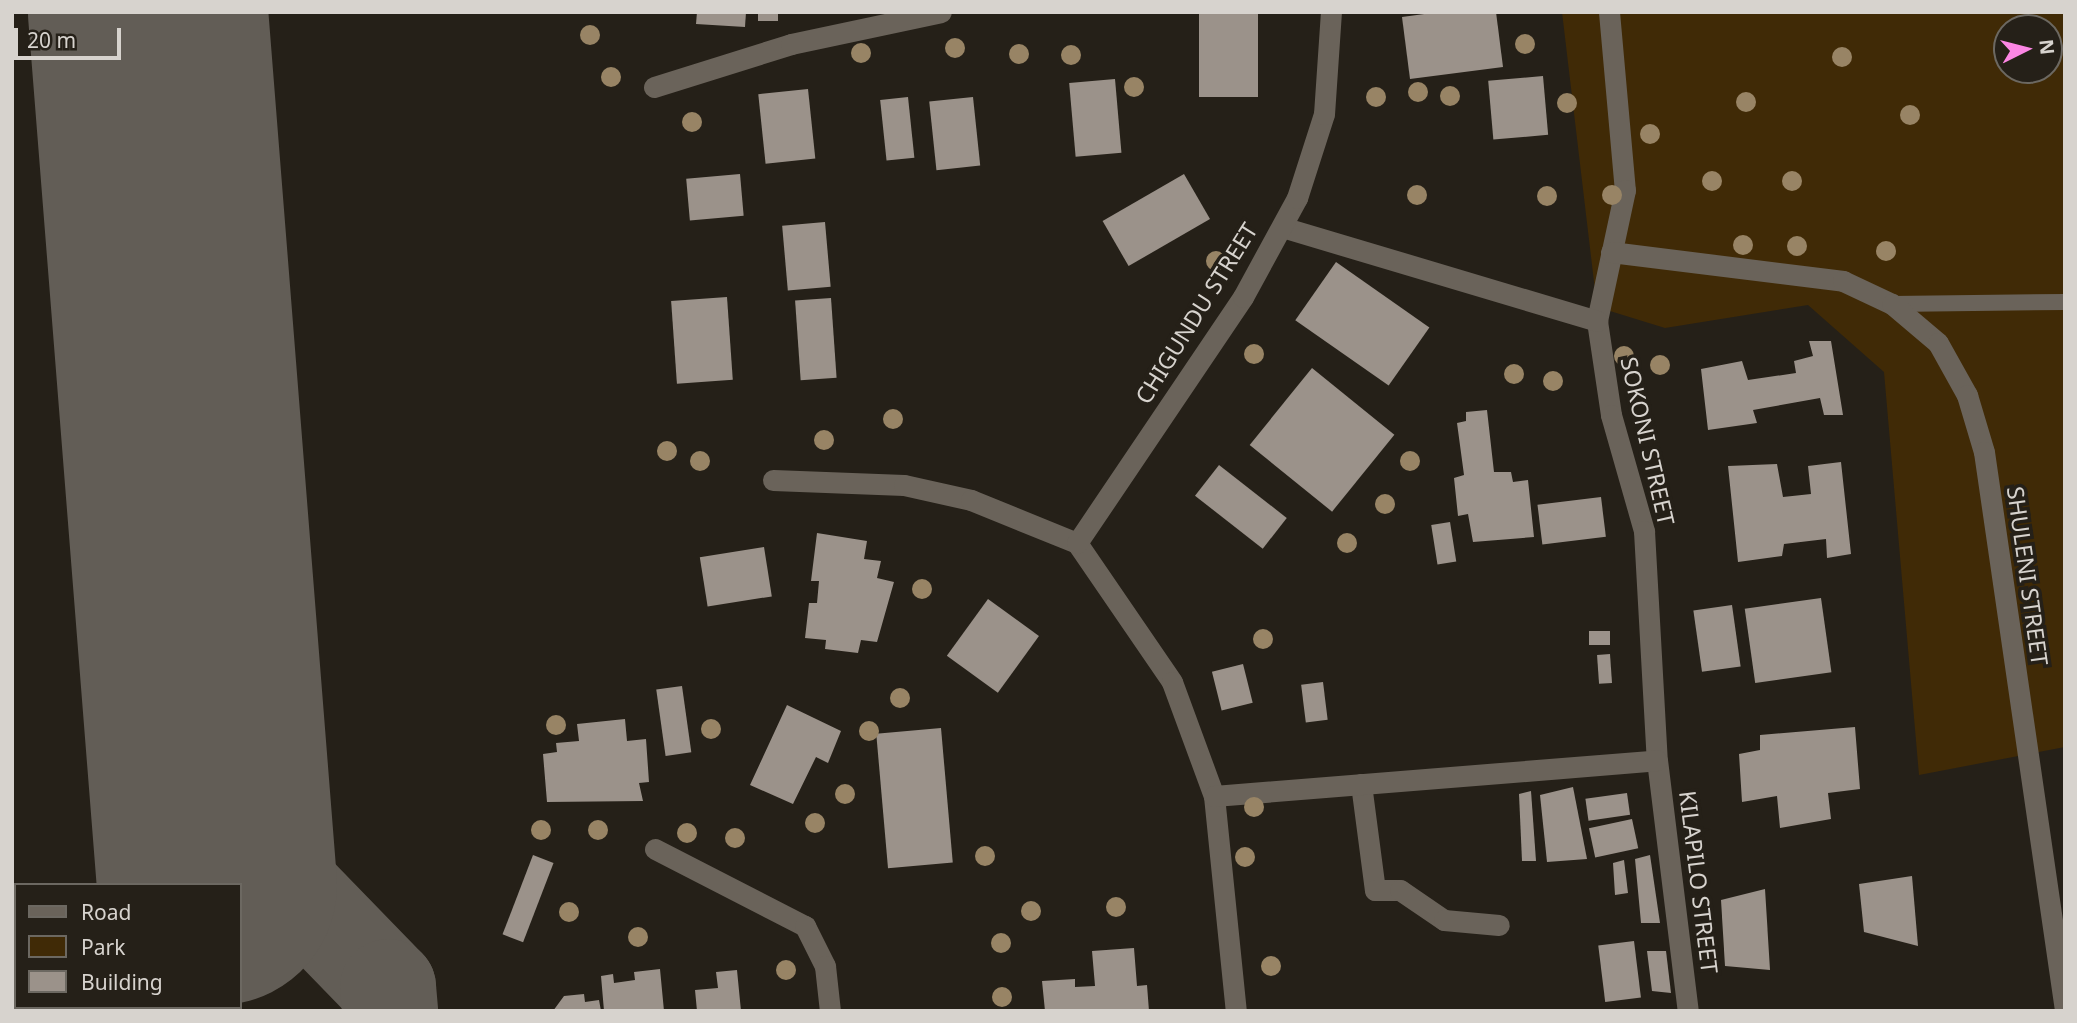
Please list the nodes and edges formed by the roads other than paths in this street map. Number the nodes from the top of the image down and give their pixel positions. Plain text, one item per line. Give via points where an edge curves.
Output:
1 (941, 12) edge
2 (1331, 12) edge
3 (1609, 12) edge
4 (654, 87) dead end
5 (1282, 227) junction
6 (1611, 252) junction
7 (2065, 302) edge
8 (1892, 304) junction
9 (1597, 321) junction
10 (773, 480) dead end
11 (1077, 543) junction
12 (1657, 760) junction
13 (1362, 784) junction
14 (1213, 796) junction
15 (655, 849) dead end
16 (1499, 925) dead end
17 (2065, 1010) edge
18 (830, 1011) edge
19 (1236, 1011) edge
20 (1688, 1011) edge

1 - 4 street via 791,44
2 - 5 street, CHIGUNDU STREET via 1324,114
3 - 6 street, SOKONI STREET via 1625,190
5 - 9 street
5 - 11 street, CHIGUNDU STREET via 1243,297
6 - 8 street, SHULENI STREET via 1843,281
6 - 9 street, SOKONI STREET
7 - 8 lane, SHULENI STREET
8 - 17 street, SHULENI STREET via 1938,343 1967,395 1984,452
9 - 12 street, SOKONI STREET via 1608,403 1644,531
10 - 11 street via 904,485 971,500
11 - 14 street via 1172,682
12 - 13 street
12 - 20 street, KILAPILO STREET
13 - 14 street
13 - 16 street via 1375,890 1401,890 1444,920
14 - 19 street
15 - 18 street via 805,926 825,966

